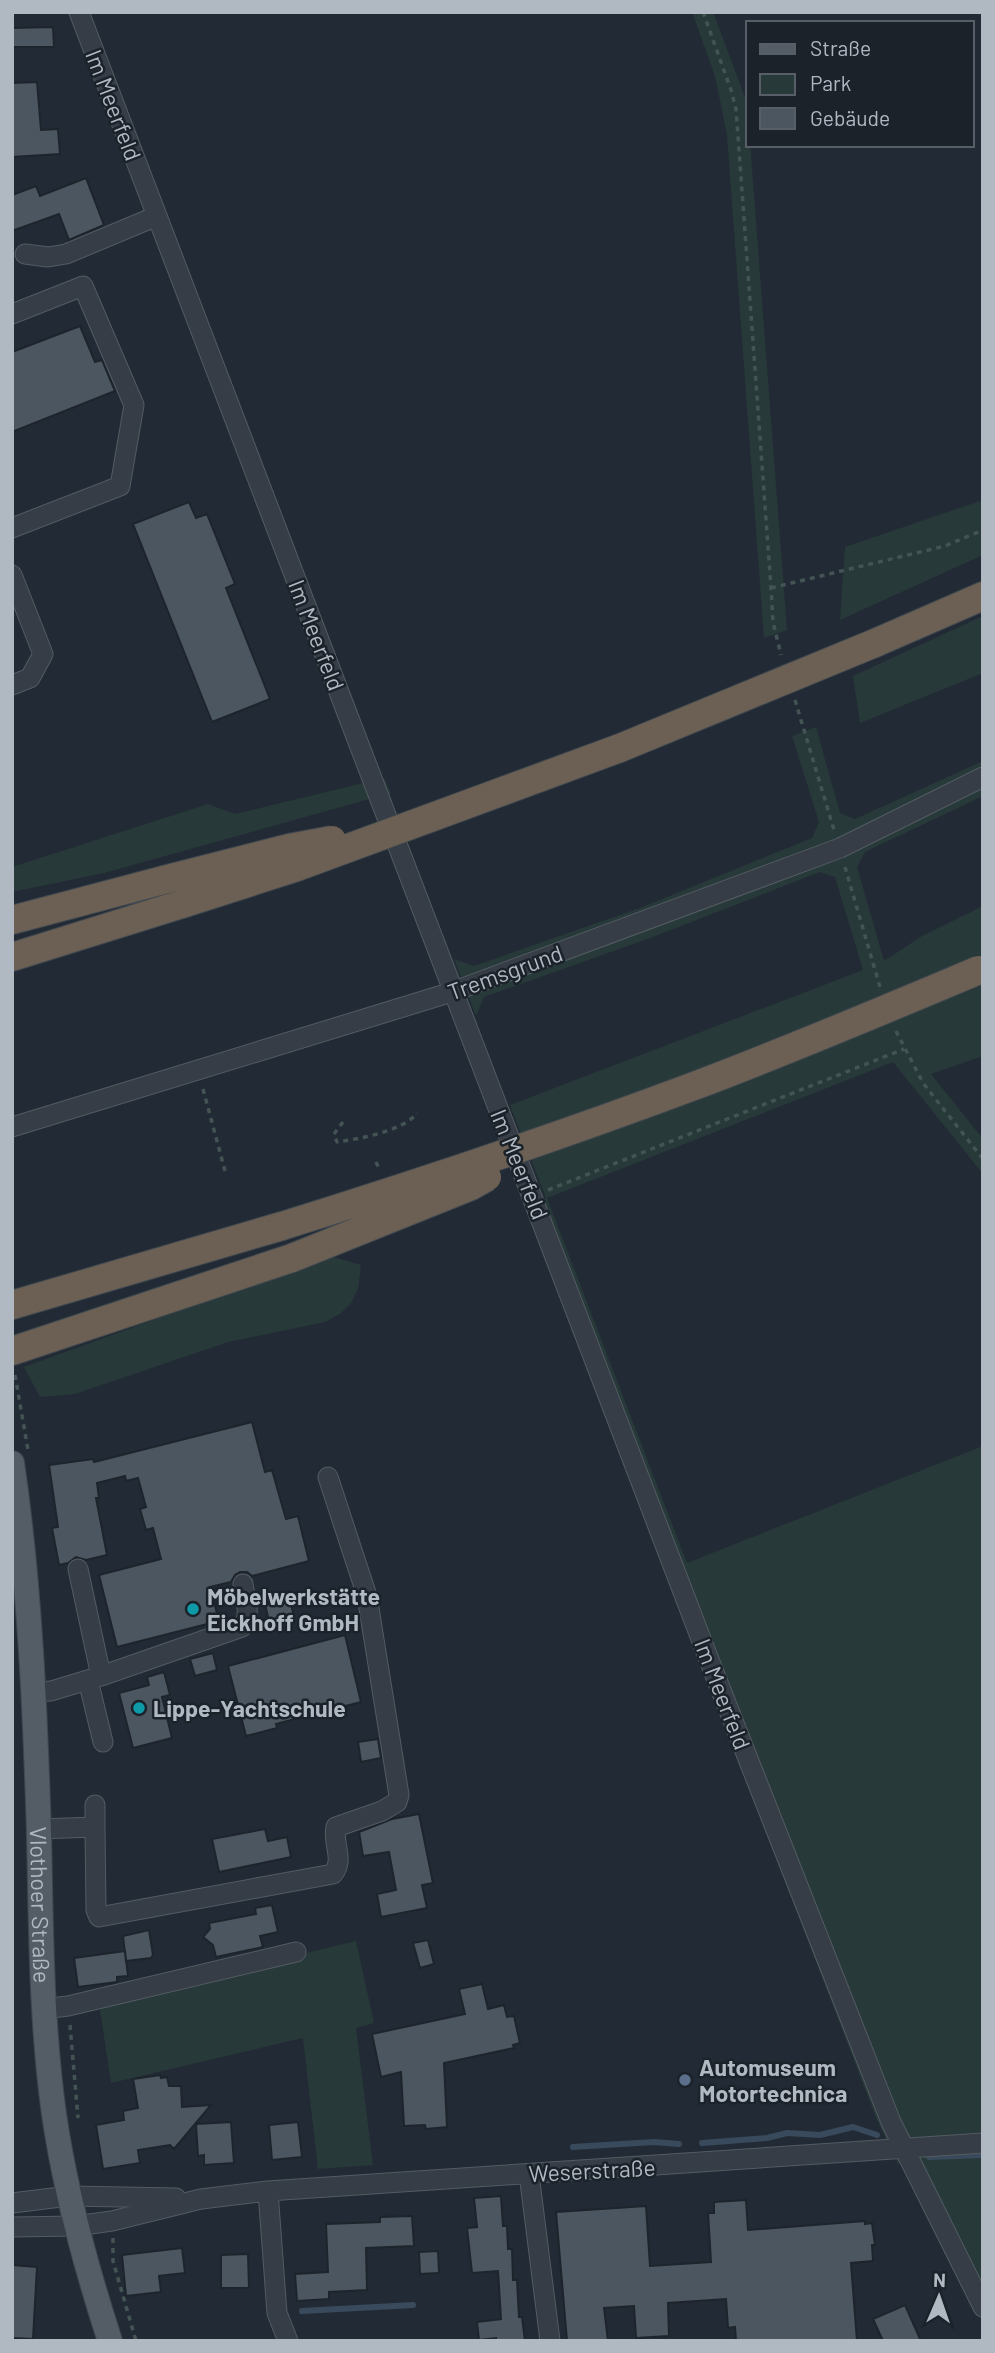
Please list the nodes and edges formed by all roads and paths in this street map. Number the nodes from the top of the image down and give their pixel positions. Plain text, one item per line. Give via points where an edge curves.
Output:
1 (79, 12) edge
2 (703, 12) edge
3 (157, 216) junction
4 (25, 254) dead end
5 (12, 314) edge
6 (12, 528) edge
7 (983, 530) edge
8 (12, 575) edge
9 (771, 588) junction
10 (983, 596) edge
11 (785, 667) dead end
12 (12, 685) edge
13 (793, 692) dead end
14 (983, 778) edge
15 (840, 848) junction
16 (179, 891) junction
17 (12, 917) edge
18 (12, 957) edge
19 (981, 969) edge
20 (452, 992) junction
21 (904, 1049) dead end
22 (198, 1070) junction
23 (416, 1113) dead end
24 (343, 1122) dead end
25 (12, 1127) edge
26 (563, 1135) junction
27 (225, 1171) dead end
28 (533, 1196) junction
29 (12, 1305) edge
30 (13, 1361) edge
31 (20, 1456) edge
32 (328, 1477) dead end
33 (78, 1569) dead end
34 (243, 1584) dead end
35 (94, 1678) junction
36 (32, 1692) junction
37 (103, 1742) dead end
38 (95, 1805) dead end
39 (95, 1827) junction
40 (38, 1829) junction
41 (296, 1952) dead end
42 (68, 2006) junction
43 (43, 2009) junction
44 (77, 2125) dead end
45 (983, 2143) edge
46 (905, 2149) junction
47 (529, 2174) junction
48 (268, 2191) junction
49 (69, 2196) junction
50 (201, 2199) junction
51 (12, 2203) edge
52 (112, 2221) junction
53 (76, 2226) junction
54 (12, 2227) edge
55 (983, 2306) edge
56 (110, 2341) edge
57 (136, 2341) edge
58 (288, 2341) edge
59 (550, 2341) edge

1 - 3 street, Im Meerfeld
2 - 9 path via 736,109
3 - 4 street via 66,254
3 - 20 street, Im Meerfeld
5 - 6 street via 83,286 134,405 120,486
7 - 9 path via 945,546
8 - 12 street via 43,654 30,678
9 - 11 path via 775,631
10 - 16 highway, bridge via 620,748 404,828 289,848
13 - 15 path
14 - 15 street, Tremsgrund
15 - 20 street, Tremsgrund
16 - 17 highway
16 - 18 highway
19 - 26 highway, bridge
20 - 22 street, Tremsgrund
20 - 28 street, Im Meerfeld
21 - 28 path
22 - 25 street, Tremsgrund
22 - 27 path
23 - 24 path via 399,1127 337,1142 334,1134
26 - 29 highway, bridge via 422,1183
26 - 30 highway, bridge via 471,1186 292,1258 42,1343
28 - 46 street, Im Meerfeld via 706,1652
30 - 31 path
31 - 36 main road, Vlothoer Straße
32 - 39 street via 367,1596 397,1802 336,1827 339,1861 333,1874 99,1917
33 - 35 street
34 - 35 street via 248,1617 242,1627
35 - 36 street
35 - 37 street
36 - 40 main road, Vlothoer Straße
38 - 39 street
39 - 40 street
40 - 43 main road, Vlothoer Straße
41 - 42 street
42 - 43 street
42 - 44 path
43 - 49 main road, Vlothoer Straße via 54,2115
45 - 46 street, Weserstraße
46 - 47 street, Weserstraße
46 - 55 street, Im Meerfeld
47 - 48 street, Weserstraße
47 - 59 street
48 - 50 street, Weserstraße
48 - 58 street via 277,2313
49 - 50 street, Weserstraße
49 - 51 street, Weserstraße
49 - 53 main road, Vlothoer Straße
50 - 52 street, Weserstraße
52 - 53 street, Weserstraße
52 - 57 path via 113,2261
53 - 54 street, Weserstraße
53 - 56 main road, Vlothoer Straße

